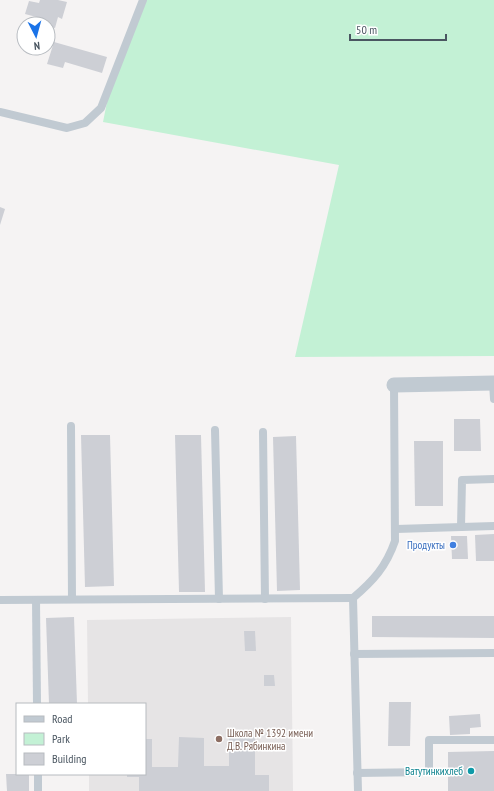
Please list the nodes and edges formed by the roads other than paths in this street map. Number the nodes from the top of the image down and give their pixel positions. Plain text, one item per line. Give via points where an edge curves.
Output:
1 (143, 0) edge
2 (0, 112) edge
3 (494, 383) edge
4 (394, 385) joint
5 (494, 399) edge
6 (71, 426) dead end
7 (215, 430) dead end
8 (263, 432) dead end
9 (494, 479) edge
10 (494, 526) edge
11 (461, 527) junction
12 (396, 529) junction
13 (352, 598) junction
14 (219, 599) junction
15 (265, 599) junction
16 (0, 600) edge
17 (36, 600) junction
18 (72, 600) junction
19 (494, 652) edge
20 (354, 654) junction
21 (37, 703) edge
22 (494, 740) edge
23 (357, 773) junction
24 (38, 775) edge
25 (38, 791) edge
26 (358, 791) edge

1 - 2 lane via 101,108 85,123 67,128
3 - 4 street
3 - 5 lane
4 - 12 lane
6 - 18 lane
7 - 14 lane
8 - 15 lane
9 - 11 lane via 462,480
10 - 11 lane
11 - 12 lane
12 - 13 lane via 391,554 383,568
13 - 15 lane
13 - 20 lane
14 - 15 lane
14 - 18 lane
16 - 17 lane
17 - 18 lane
17 - 21 lane
19 - 20 lane
20 - 23 lane
22 - 23 lane via 429,740 429,772
23 - 26 lane
24 - 25 lane

